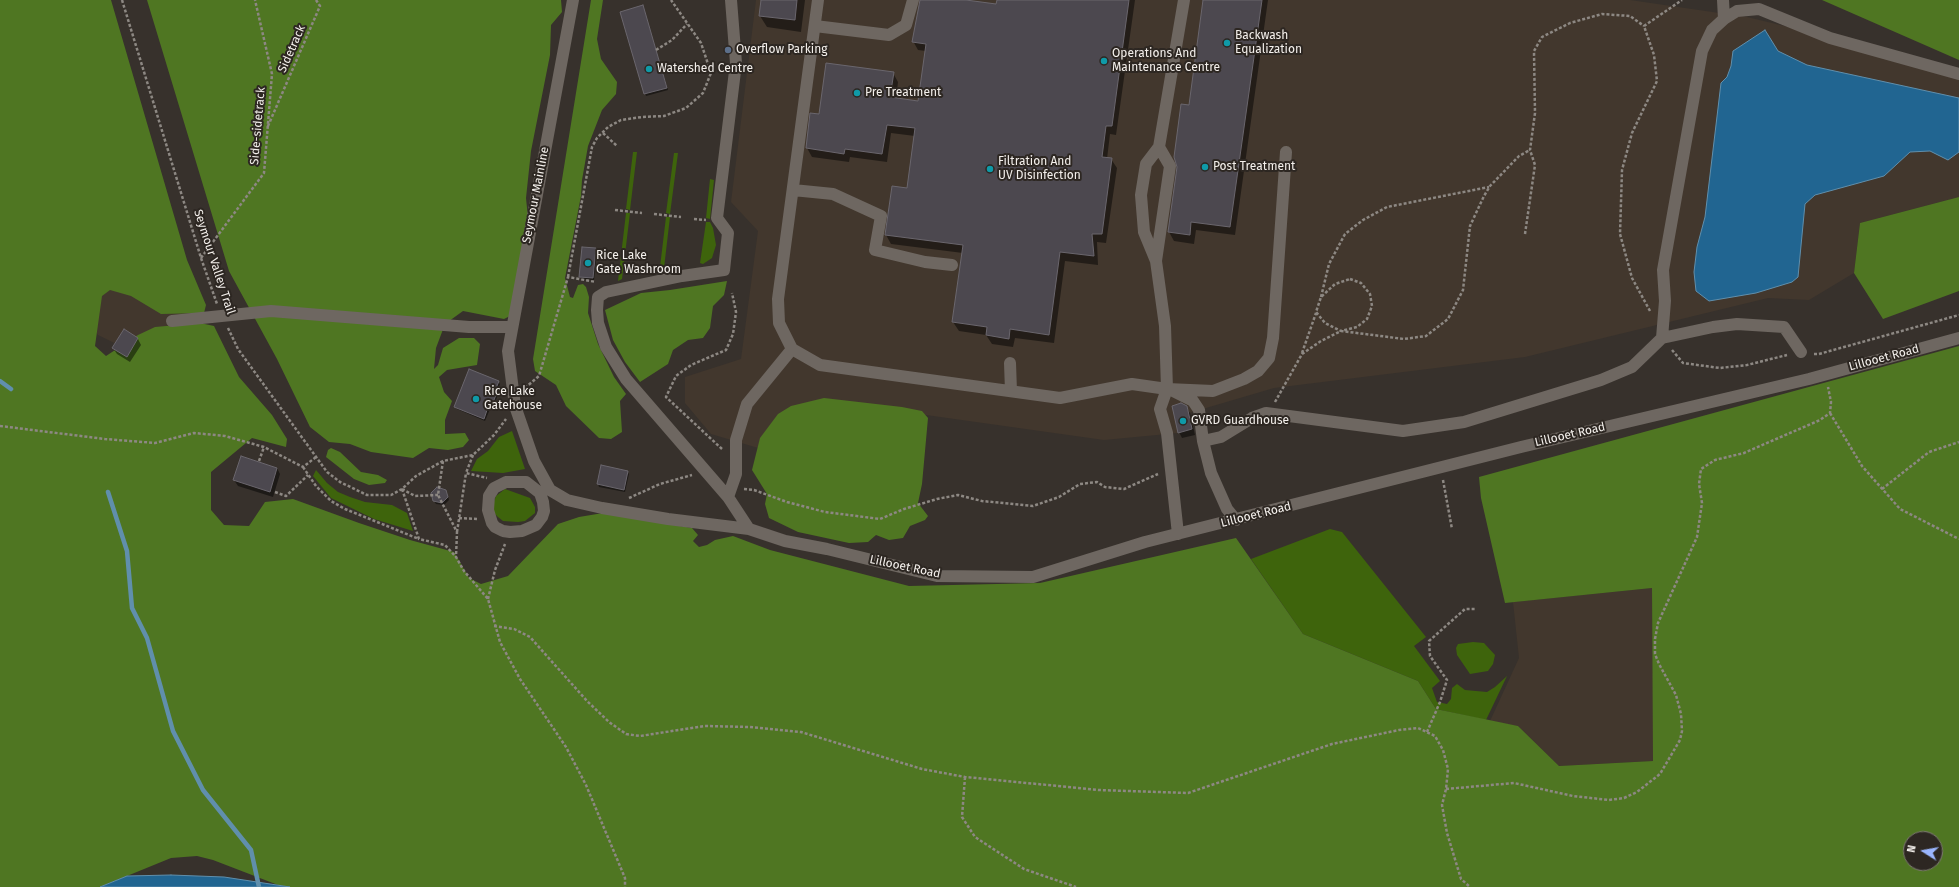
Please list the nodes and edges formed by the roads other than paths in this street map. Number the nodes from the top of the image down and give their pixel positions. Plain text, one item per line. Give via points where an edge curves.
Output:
1 (573, 0) edge
2 (731, 0) edge
3 (818, 0) edge
4 (913, 0) edge
5 (1184, 0) edge
6 (1723, 0) edge
7 (1724, 19) junction
8 (815, 26) junction
9 (1959, 74) edge
10 (1158, 147) junction
11 (1286, 152) dead end
12 (793, 190) junction
13 (1156, 261) junction
14 (952, 265) dead end
15 (172, 321) dead end
16 (512, 327) junction
17 (1662, 338) junction
18 (1959, 338) edge
19 (792, 349) junction
20 (1801, 352) dead end
21 (1010, 363) dead end
22 (1167, 389) junction
23 (1011, 391) junction
24 (1203, 441) junction
25 (546, 493) junction
26 (728, 497) junction
27 (1236, 520) junction
28 (749, 530) junction
29 (1178, 534) junction

1 - 16 street, Seymour Mainline
2 - 26 street via 736,63 717,218 728,233 724,270 640,284 606,292 598,297 598,323 614,362
3 - 8 street
4 - 8 street via 906,25 889,35
5 - 10 street
6 - 7 street
7 - 9 street via 1737,11 1759,9 1830,38
7 - 17 street via 1712,30 1702,51 1663,270 1665,301
8 - 12 street
10 - 13 street via 1170,166
10 - 13 street via 1146,164 1140,195 1144,232
11 - 22 street via 1273,338 1269,358 1258,371 1213,391
12 - 14 street via 833,194 881,216 875,250 925,262
12 - 19 street via 778,299 779,323
13 - 22 street via 1165,326
15 - 16 street via 271,311 469,327
16 - 25 street, Seymour Mainline via 508,351 515,406
17 - 20 street via 1737,324 1784,327
17 - 24 street via 1632,367 1601,380 1464,422 1403,431 1266,413 1221,436
18 - 27 street, Lillooet Road via 1808,379 1521,447
19 - 23 street via 820,365
19 - 26 street via 747,404 736,440 736,474
21 - 23 street
22 - 23 street via 1132,384 1060,398
22 - 24 street via 1193,401 1199,410
22 - 29 street via 1160,409 1167,433
24 - 27 street via 1217,488 1227,509
25 - 25 street via 526,482 506,482 494,488 489,496 490,519 495,527 510,532 522,531 536,525 544,511
25 - 28 street, Lillooet Road via 602,508
26 - 28 street
27 - 29 street, Lillooet Road
28 - 29 street, Lillooet Road via 785,541 937,576 1033,576

